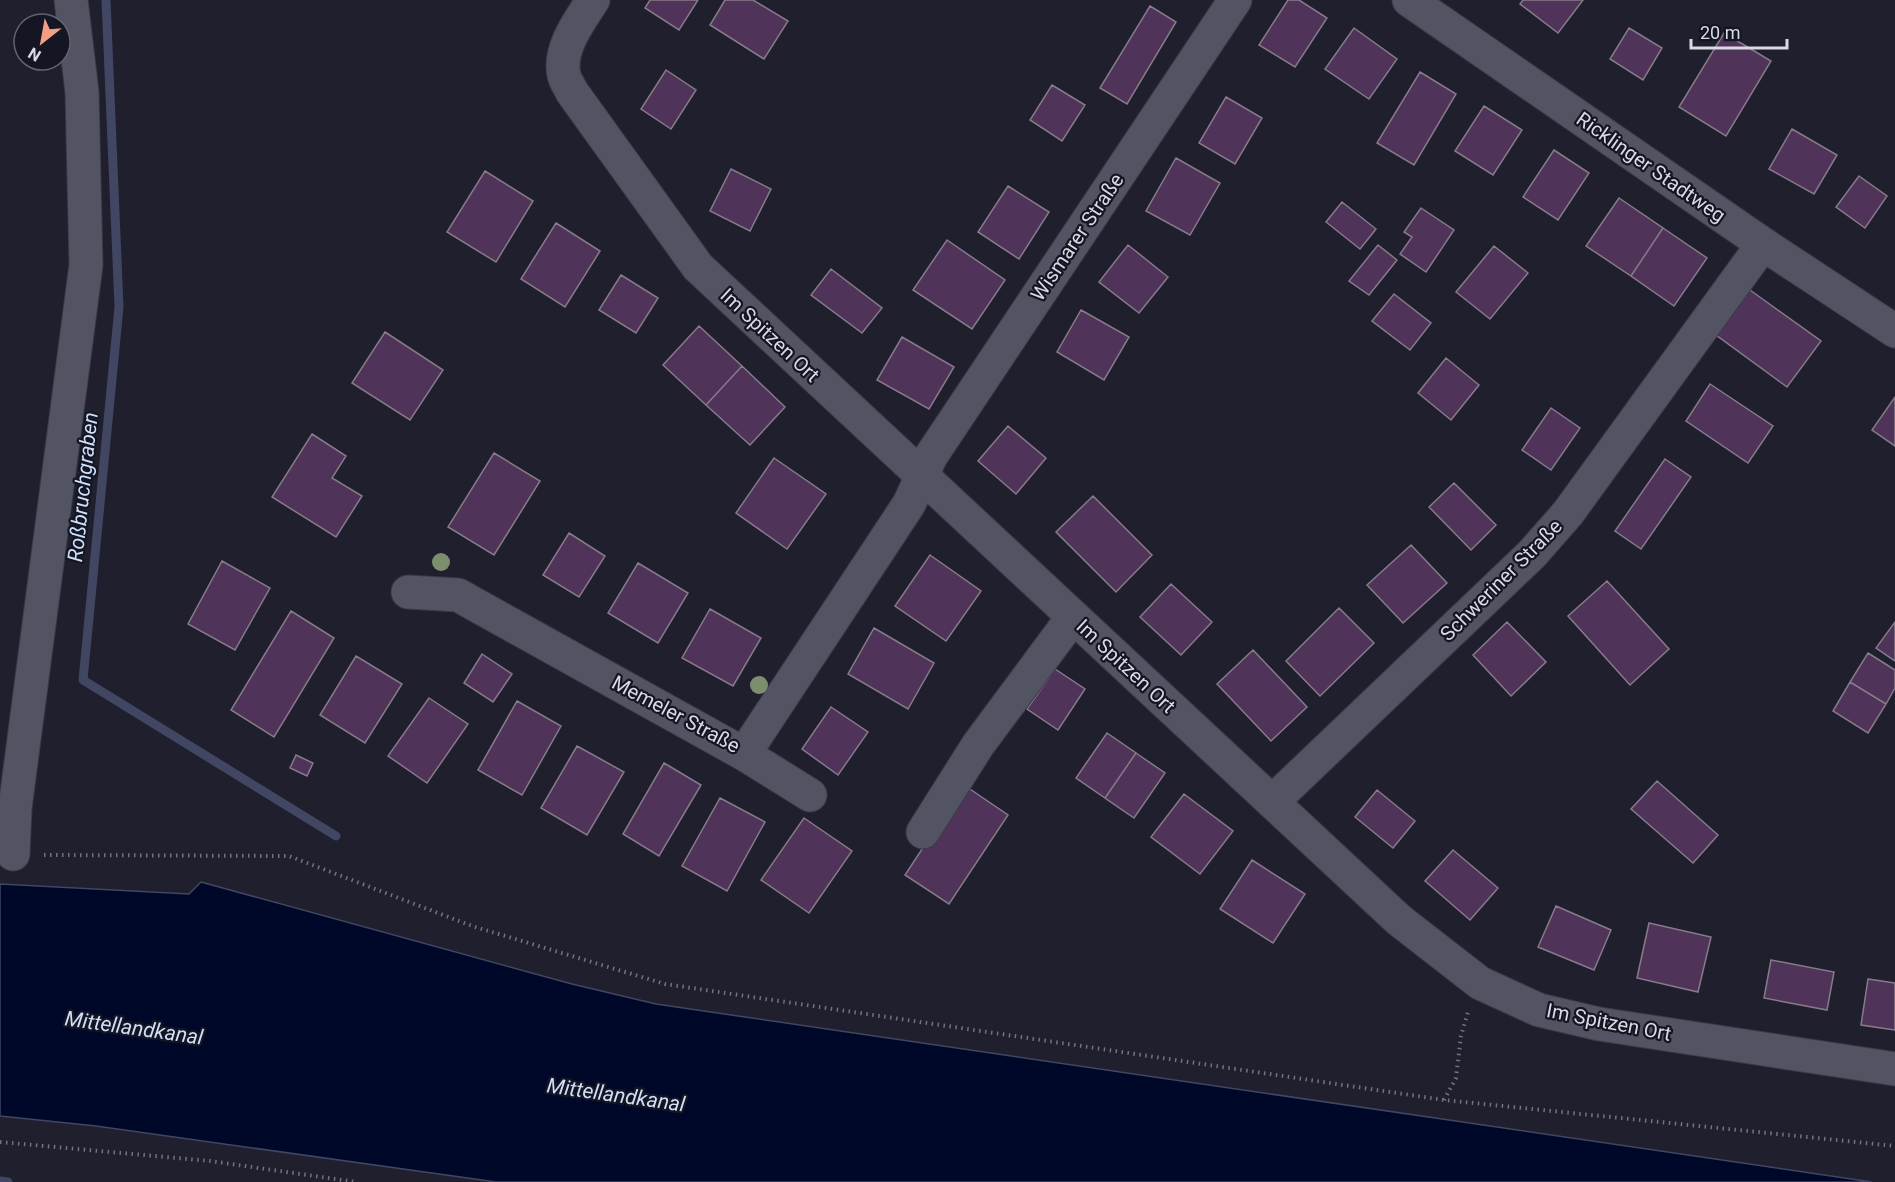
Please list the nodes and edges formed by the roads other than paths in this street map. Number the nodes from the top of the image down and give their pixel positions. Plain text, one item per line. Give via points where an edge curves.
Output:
1 (71, 0) edge
2 (593, 0) edge
3 (1235, 0) edge
4 (1409, 0) edge
5 (1763, 244) junction
6 (1895, 331) edge
7 (922, 476) junction
8 (408, 592) dead end
9 (1073, 617) junction
10 (744, 754) junction
11 (810, 795) dead end
12 (1272, 802) junction
13 (923, 832) dead end
14 (13, 854) road end
15 (1895, 1069) edge

1 - 14 street via 82,92 87,265 15,808
2 - 7 street, Im Spitzen Ort via 572,32 565,51 564,74 572,92 698,267
3 - 7 street, Wismarer Straße via 931,456
4 - 5 street, Ricklinger Stadtweg
5 - 6 street, Ricklinger Stadtweg
5 - 12 street, Schweriner Straße via 1568,513 1532,554
7 - 9 street, Im Spitzen Ort
7 - 10 street, Memeler Straße via 909,504
8 - 10 street, Memeler Straße via 458,595
9 - 12 street, Im Spitzen Ort
9 - 13 street via 978,745
10 - 11 street
12 - 15 street, Im Spitzen Ort via 1399,920 1480,983 1539,1010 1599,1024

